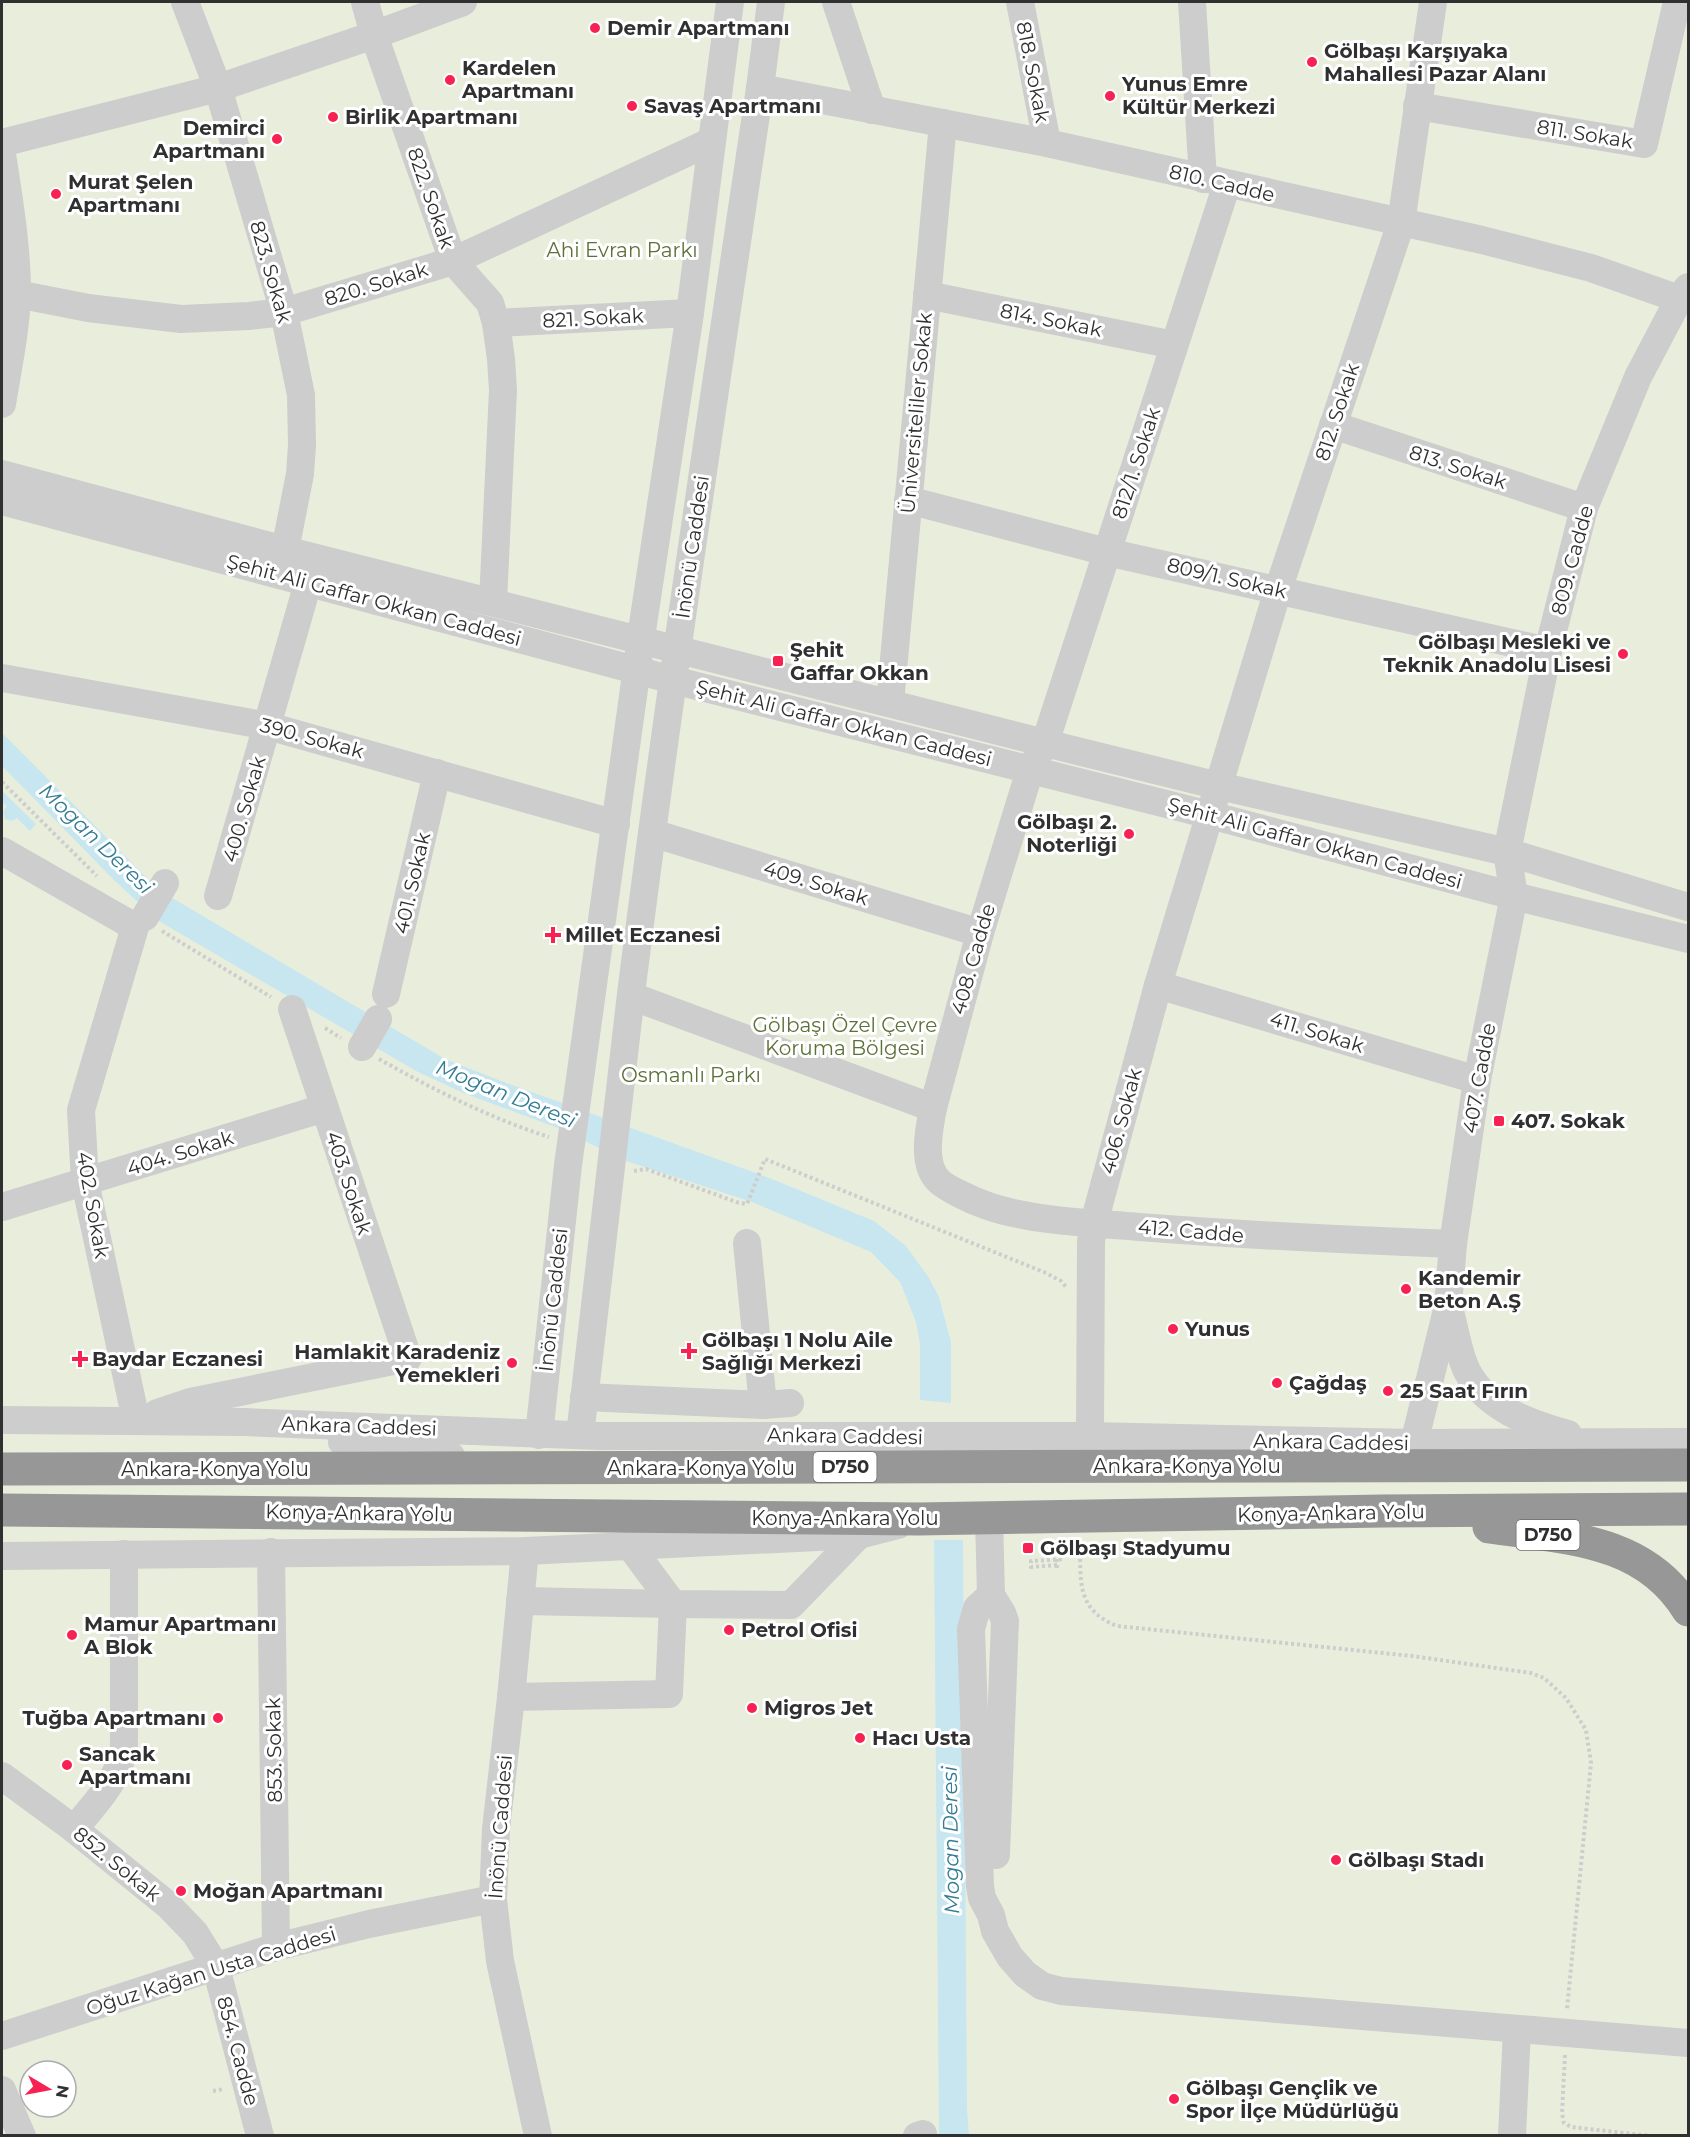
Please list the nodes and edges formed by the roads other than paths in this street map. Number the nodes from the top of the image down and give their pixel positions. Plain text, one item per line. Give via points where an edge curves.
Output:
1 (185, 2) edge
2 (365, 2) edge
3 (463, 2) edge
4 (730, 2) edge
5 (771, 2) edge
6 (836, 2) edge
7 (1020, 2) edge
8 (1192, 2) edge
9 (1433, 2) edge
10 (1677, 2) edge
11 (374, 34) junction
12 (218, 88) junction
13 (760, 88) junction
14 (1417, 106) junction
15 (872, 110) junction
16 (943, 123) junction
17 (712, 141) junction
18 (2, 143) edge
19 (1047, 143) junction
20 (2, 154) edge
21 (1215, 181) junction
22 (1401, 222) junction
23 (453, 261) junction
24 (1684, 293) edge
25 (17, 294) junction
26 (927, 295) junction
27 (284, 312) junction
28 (690, 313) junction
29 (496, 322) junction
30 (1174, 345) junction
31 (2, 404) edge
32 (1333, 425) junction
33 (2, 474) edge
34 (908, 500) junction
35 (2, 501) edge
36 (1584, 508) junction
37 (285, 550) junction
38 (1107, 552) junction
39 (308, 583) junction
40 (1278, 590) junction
41 (493, 602) junction
42 (641, 639) junction
43 (678, 649) junction
44 (1548, 651) junction
45 (637, 670) junction
46 (2, 678) edge
47 (673, 680) junction
48 (890, 703) junction
49 (268, 726) junction
50 (1045, 743) junction
51 (1030, 770) junction
52 (437, 773) junction
53 (1219, 786) junction
54 (1209, 815) junction
55 (616, 824) junction
56 (652, 833) junction
57 (2, 851) edge
58 (1507, 852) junction
59 (165, 883) dead end
60 (218, 896) dead end
61 (1514, 896) junction
62 (1689, 907) edge
63 (149, 921) road end
64 (980, 933) junction
65 (1689, 939) edge
66 (1158, 985) junction
67 (631, 996) junction
68 (292, 1009) road end
69 (360, 1048) road end
70 (580, 1074) junction
71 (1477, 1080) junction
72 (621, 1084) junction
73 (324, 1108) junction
74 (933, 1108) junction
75 (568, 1165) junction
76 (622, 1173) junction
77 (937, 1179) joint
78 (85, 1182) junction
79 (2, 1207) edge
80 (1094, 1223) junction
81 (747, 1243) dead end
82 (1454, 1244) junction
83 (1448, 1306) junction
84 (584, 1397) junction
85 (2, 1420) edge
86 (136, 1420) junction
87 (183, 1421) junction
88 (539, 1435) junction
89 (580, 1435) junction
90 (1090, 1436) junction
91 (1594, 1442) junction
92 (1689, 1442) edge
93 (1414, 1443) junction
94 (1689, 1465) edge
95 (539, 1468) junction
96 (2, 1469) edge
97 (1689, 1509) edge
98 (2, 1510) edge
99 (1383, 1511) junction
100 (919, 1519) junction
101 (989, 1519) junction
102 (859, 1535) junction
103 (630, 1546) junction
104 (525, 1551) junction
105 (271, 1552) junction
106 (124, 1554) junction
107 (2, 1556) edge
108 (520, 1601) junction
109 (673, 1604) junction
110 (1689, 1610) edge
111 (511, 1696) junction
112 (2, 1776) edge
113 (74, 1829) junction
114 (493, 1899) junction
115 (276, 1947) junction
116 (216, 1967) junction
117 (1517, 2029) junction
118 (2, 2036) edge
119 (1689, 2043) edge
120 (2, 2090) edge
121 (22, 2136) edge
122 (260, 2136) edge
123 (538, 2136) edge
124 (1512, 2136) edge

1 - 12 street, 823. Sokak
2 - 11 street, 822. Sokak
3 - 11 street
4 - 17 street, İnönü Caddesi
5 - 13 street, İnönü Caddesi
6 - 15 street
7 - 19 street, 818. Sokak
8 - 21 street
9 - 14 street, 812. Sokak
10 - 14 street, 811. Sokak via 1644,144
11 - 12 street
11 - 23 street, 822. Sokak
12 - 18 street
12 - 27 street, 823. Sokak
13 - 15 street, 810. Cadde
13 - 43 street, İnönü Caddesi
14 - 22 street, 812. Sokak
15 - 16 street, 810. Cadde
16 - 19 street, 810. Cadde
16 - 26 street, Üniversiteliler Sokak
17 - 23 street, 820. Sokak
17 - 28 street, İnönü Caddesi
19 - 21 street, 810. Cadde
20 - 25 street
21 - 22 street, 810. Cadde
21 - 30 street, 812/1. Sokak
22 - 24 street, 810. Cadde
22 - 32 street, 812. Sokak
23 - 27 street, 820. Sokak
23 - 29 street, 822. Sokak via 490,303
24 - 36 street, 809. Cadde via 1638,377
25 - 27 street, 820. Sokak via 88,308 181,319
25 - 31 street
26 - 30 street, 814. Sokak
26 - 34 street, Üniversiteliler Sokak
27 - 37 street, 823. Sokak via 301,395 302,433 300,474
28 - 29 street, 821. Sokak
28 - 42 street, İnönü Caddesi
29 - 41 street, 822. Sokak via 503,390
30 - 38 street, 812/1. Sokak
32 - 36 street, 813. Sokak
32 - 40 street, 812. Sokak
33 - 37 street, Şehit Ali Gaffar Okkan Caddesi
34 - 38 street, 809/1. Sokak
34 - 48 street, Üniversiteliler Sokak
35 - 39 street, Şehit Ali Gaffar Okkan Caddesi
36 - 44 street, 809. Cadde
37 - 41 street, Şehit Ali Gaffar Okkan Caddesi
38 - 40 street, 809/1. Sokak
38 - 50 street, 812/1. Sokak
39 - 45 street, Şehit Ali Gaffar Okkan Caddesi
39 - 49 street, 400. Sokak
40 - 44 street, 809/1. Sokak
40 - 53 street, 812. Sokak
41 - 42 street, Şehit Ali Gaffar Okkan Caddesi
42 - 43 street, Şehit Ali Gaffar Okkan Caddesi
42 - 45 street, İnönü Caddesi
43 - 47 street, İnönü Caddesi
43 - 48 street, Şehit Ali Gaffar Okkan Caddesi
44 - 58 street, 809. Cadde
45 - 47 street, Şehit Ali Gaffar Okkan Caddesi
45 - 55 street, İnönü Caddesi
46 - 49 street, 390. Sokak
47 - 51 street, Şehit Ali Gaffar Okkan Caddesi
47 - 56 street, İnönü Caddesi
48 - 50 street, Şehit Ali Gaffar Okkan Caddesi
49 - 52 street, 390. Sokak
49 - 60 street, 400. Sokak
50 - 51 street, 408. Cadde
50 - 53 street, Şehit Ali Gaffar Okkan Caddesi
51 - 54 street, Şehit Ali Gaffar Okkan Caddesi
51 - 64 street, 408. Cadde
52 - 55 street, 390. Sokak
52 - 69 street, 401. Sokak via 382,1006
53 - 54 street, 812. Sokak
53 - 58 street, Şehit Ali Gaffar Okkan Caddesi
54 - 61 street, Şehit Ali Gaffar Okkan Caddesi
54 - 66 street, 406. Sokak
55 - 70 street, İnönü Caddesi
56 - 64 street, 409. Sokak
56 - 67 street, İnönü Caddesi
57 - 78 street, 402. Sokak via 135,927 81,1110
58 - 61 street, 407. Cadde
58 - 62 street, Şehit Ali Gaffar Okkan Caddesi
59 - 63 street
61 - 65 street, Şehit Ali Gaffar Okkan Caddesi
61 - 71 street, 407. Cadde
64 - 74 street, 408. Cadde
66 - 71 street, 411. Sokak
66 - 80 street, 406. Sokak
67 - 72 street, İnönü Caddesi
67 - 74 street
68 - 73 street, 403. Sokak
70 - 72 street
70 - 75 street, İnönü Caddesi
71 - 82 street, 407. Cadde
72 - 76 street, İnönü Caddesi
73 - 78 street, 404. Sokak
73 - 86 street, 403. Sokak via 408,1358 190,1402
74 - 77 street, 408. Cadde via 929,1161
75 - 76 street
75 - 88 street, İnönü Caddesi
76 - 84 street, İnönü Caddesi
77 - 80 street, 412. Cadde via 986,1206
78 - 79 street, 404. Sokak
78 - 86 street, 402. Sokak
80 - 82 street, 412. Cadde via 1249,1236
80 - 90 street, 406. Sokak
81 - 84 street via 777,1404
82 - 83 street, 407. Cadde
83 - 91 street via 1466,1369 1476,1385 1508,1411
83 - 93 street
84 - 89 street, İnönü Caddesi
85 - 86 street, Ankara Caddesi
86 - 87 street, Ankara Caddesi
87 - 88 street, Ankara Caddesi
87 - 95 street
88 - 89 street, Ankara Caddesi
89 - 90 street, Ankara Caddesi
90 - 93 street, Ankara Caddesi
91 - 92 street, Ankara Caddesi
91 - 93 street, Ankara Caddesi
94 - 95 highway, Ankara-Konya Yolu / D750
95 - 96 highway, Ankara-Konya Yolu / D750
97 - 99 highway, Konya-Ankara Yolu / D750
98 - 100 highway, Konya-Ankara Yolu / D750
99 - 101 highway, Konya-Ankara Yolu / D750
99 - 110 highway, D750 via 1599,1545 1631,1556 1657,1572 1678,1592
100 - 101 highway, Konya-Ankara Yolu / D750
100 - 102 street
101 - 117 street via 991,1595 1005,1621 991,1915 1005,1949 1025,1974 1042,1986 1062,1991
102 - 103 street
102 - 109 street via 791,1605
103 - 104 street
103 - 109 street
104 - 105 street
104 - 108 street, İnönü Caddesi
105 - 106 street
105 - 115 street, 853. Sokak
106 - 107 street
106 - 113 street via 124,1750 107,1790
108 - 109 street
108 - 111 street, İnönü Caddesi
109 - 111 street via 669,1694
111 - 114 street, İnönü Caddesi via 496,1828
112 - 113 street, 852. Sokak
113 - 116 street, 852. Sokak via 182,1918
114 - 115 street, Oğuz Kağan Usta Caddesi
114 - 123 street, İnönü Caddesi via 500,1961
115 - 116 street, Oğuz Kağan Usta Caddesi
116 - 118 street, Oğuz Kağan Usta Caddesi
116 - 122 street, 854. Cadde
117 - 119 street
117 - 124 street
120 - 121 street

